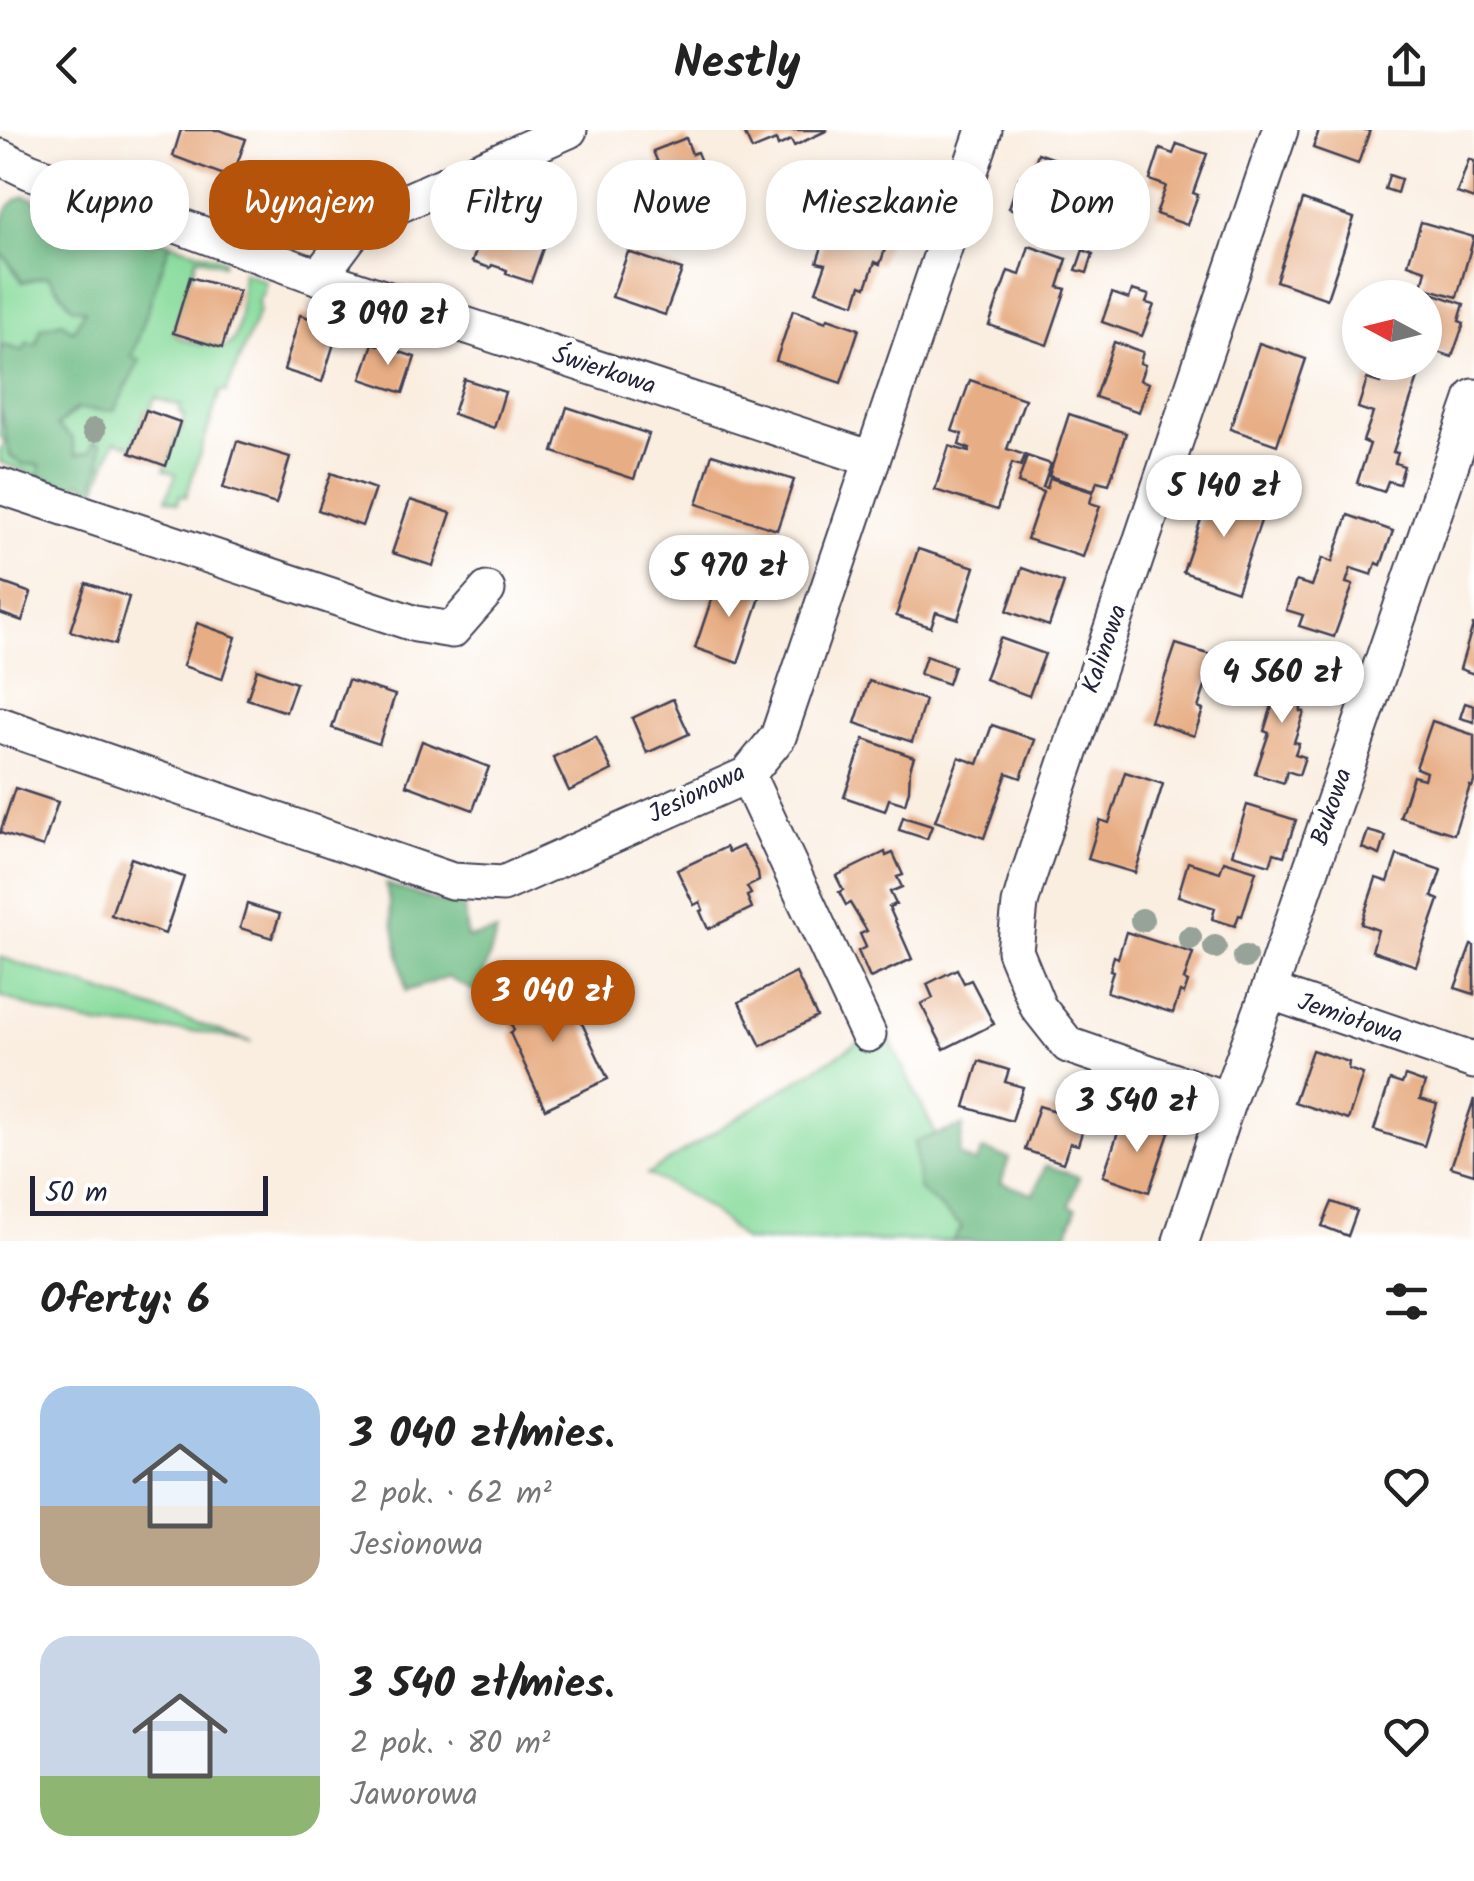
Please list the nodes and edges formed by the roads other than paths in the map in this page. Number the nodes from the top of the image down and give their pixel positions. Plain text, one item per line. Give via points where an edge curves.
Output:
1 (569, 130) edge
2 (984, 130) edge
3 (1280, 130) edge
4 (2, 165) edge
5 (320, 277) junction
6 (1474, 397) edge
7 (872, 459) junction
8 (0, 486) edge
9 (486, 590) dead end
10 (0, 725) edge
11 (747, 775) junction
12 (1269, 990) junction
13 (868, 1034) dead end
14 (1474, 1061) edge
15 (1228, 1100) junction
16 (1195, 1231) edge

1 - 5 street via 360,222
2 - 7 street, Jesionowa
3 - 15 street, Kalinowa via 1026,883 1015,951 1038,1007 1068,1045
4 - 5 street, Świerkowa
5 - 7 street, Świerkowa
6 - 12 street, Bukowa
7 - 11 street, Jesionowa via 778,737
8 - 9 street via 416,624 452,630
10 - 11 street, Jesionowa via 470,882 503,884
11 - 13 street
12 - 14 street, Jemiołowa
12 - 15 street, Jemiołowa
15 - 16 street, Jemiołowa

